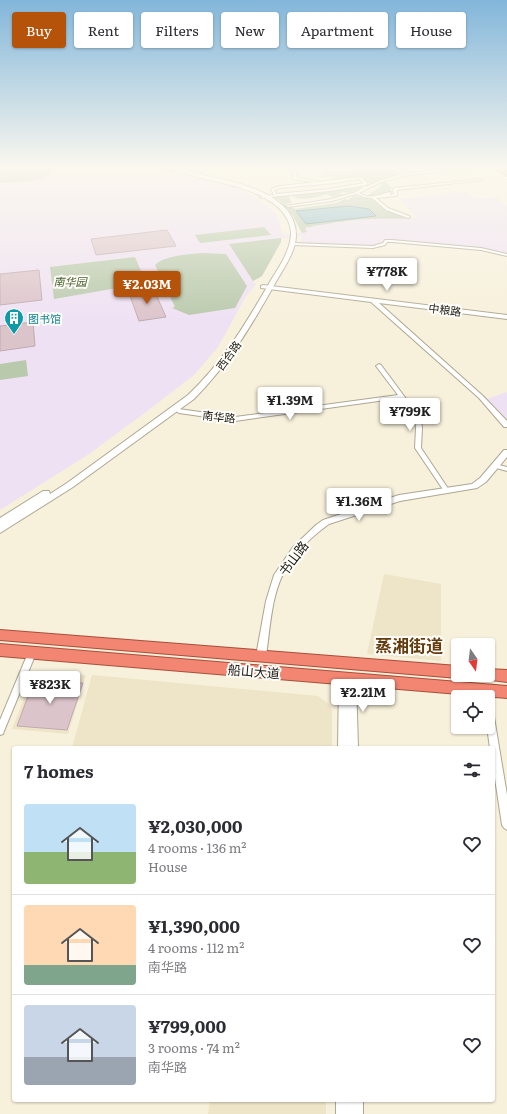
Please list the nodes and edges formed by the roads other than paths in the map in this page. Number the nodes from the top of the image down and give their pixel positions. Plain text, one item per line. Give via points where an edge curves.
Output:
1 (285, 219) edge
2 (289, 219) edge
3 (293, 244) junction
4 (507, 255) edge
5 (267, 287) junction
6 (372, 300) junction
7 (395, 303) junction
8 (386, 312) junction
9 (507, 316) edge
10 (380, 366) dead end
11 (402, 396) junction
12 (179, 410) dead end
13 (507, 425) edge
14 (507, 452) edge
15 (495, 466) junction
16 (507, 469) edge
17 (446, 490) junction
18 (0, 522) edge
19 (0, 530) edge
20 (0, 635) edge
21 (0, 650) edge
22 (32, 653) junction
23 (261, 656) junction
24 (451, 671) edge
25 (495, 675) edge
26 (507, 676) edge
27 (348, 679) junction
28 (451, 690) edge
29 (507, 692) edge
30 (495, 693) edge
31 (0, 731) edge
32 (493, 734) edge
33 (344, 746) edge
34 (352, 746) edge
35 (495, 746) edge
36 (495, 748) edge
37 (507, 824) edge
38 (344, 1102) edge
39 (355, 1102) edge
40 (344, 1114) edge
41 (355, 1114) edge

1 - 5 main road, 西合路 via 289,233
2 - 3 main road, 西合路 via 293,226
3 - 4 street via 373,247 392,241 481,249
3 - 5 main road, 西合路
5 - 6 street, 中粮路
5 - 18 main road, 西合路 via 196,385 64,482
5 - 19 main road, 西合路 via 238,341 211,378 197,392 70,486
6 - 7 street, 中粮路
6 - 8 street
6 - 9 street, 中粮路
7 - 8 street via 387,306
7 - 9 street, 中粮路
8 - 13 street via 481,397
10 - 11 street
11 - 12 street, 南华路 via 235,420
11 - 17 street via 418,419 418,448
14 - 15 street, 书山路
15 - 16 street
15 - 17 street, 书山路 via 480,484
17 - 23 street, 书山路 via 393,500 326,522 320,527 285,565 276,583
20 - 23 highway, 船山大道
21 - 22 highway, 船山大道
22 - 27 highway, 船山大道
22 - 31 street
23 - 24 highway, 船山大道
25 - 26 highway
27 - 28 highway, 船山大道
27 - 33 street
27 - 34 street
29 - 30 highway, 船山大道
32 - 35 street
36 - 37 street
38 - 40 street
39 - 41 street

